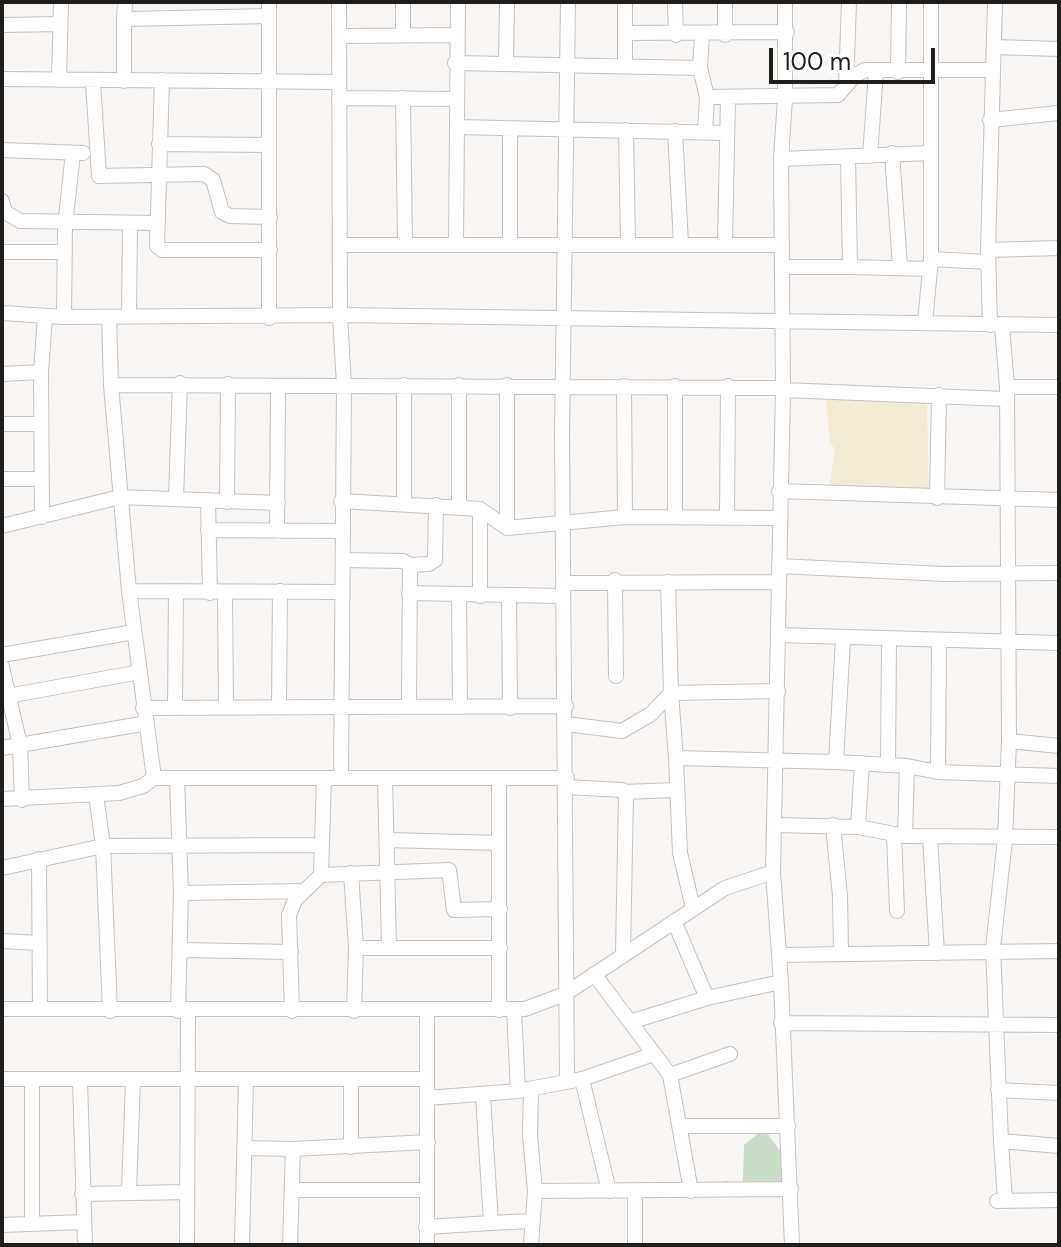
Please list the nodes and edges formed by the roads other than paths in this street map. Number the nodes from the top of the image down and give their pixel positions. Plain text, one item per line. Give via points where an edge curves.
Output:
1 (61, 2) edge
2 (125, 2) edge
3 (339, 2) edge
4 (403, 2) edge
5 (458, 2) edge
6 (507, 2) edge
7 (568, 2) edge
8 (625, 2) edge
9 (675, 2) edge
10 (725, 2) edge
11 (785, 2) edge
12 (849, 2) edge
13 (899, 2) edge
14 (931, 2) edge
15 (995, 2) edge
16 (155, 9) edge
17 (269, 9) edge
18 (124, 19) junction
19 (60, 24) junction
20 (2, 25) edge
21 (787, 32) junction
22 (625, 33) junction
23 (403, 35) junction
24 (455, 35) junction
25 (676, 35) junction
26 (702, 35) junction
27 (725, 35) junction
28 (340, 36) junction
29 (994, 47) junction
30 (1059, 49) edge
31 (455, 63) junction
32 (506, 63) junction
33 (568, 65) junction
34 (625, 66) junction
35 (700, 68) junction
36 (929, 70) junction
37 (991, 70) junction
38 (876, 72) junction
39 (898, 72) junction
40 (2, 79) edge
41 (59, 80) junction
42 (162, 80) junction
43 (124, 81) junction
44 (269, 81) junction
45 (93, 82) junction
46 (339, 82) junction
47 (846, 85) junction
48 (707, 97) junction
49 (340, 98) junction
50 (403, 98) junction
51 (728, 98) junction
52 (785, 98) junction
53 (457, 99) junction
54 (1059, 113) edge
55 (990, 120) junction
56 (457, 127) junction
57 (510, 129) junction
58 (568, 129) junction
59 (626, 130) junction
60 (675, 131) junction
61 (705, 131) junction
62 (726, 133) junction
63 (159, 144) junction
64 (269, 145) junction
65 (2, 150) edge
66 (73, 153) junction
67 (892, 153) junction
68 (930, 153) junction
69 (95, 154) junction
70 (870, 156) junction
71 (848, 158) junction
72 (781, 159) junction
73 (159, 176) junction
74 (2, 201) edge
75 (270, 217) junction
76 (66, 221) junction
77 (130, 223) junction
78 (157, 223) junction
79 (405, 243) junction
80 (456, 243) junction
81 (510, 243) junction
82 (566, 243) junction
83 (628, 243) junction
84 (681, 243) junction
85 (725, 244) junction
86 (341, 245) junction
87 (782, 245) junction
88 (1059, 248) edge
89 (270, 250) junction
90 (2, 252) edge
91 (65, 252) junction
92 (988, 256) junction
93 (930, 264) junction
94 (782, 267) junction
95 (850, 267) junction
96 (900, 267) junction
97 (2, 313) edge
98 (340, 315) junction
99 (45, 316) junction
100 (64, 317) junction
101 (109, 317) junction
102 (129, 317) junction
103 (269, 318) junction
104 (566, 319) junction
105 (783, 322) junction
106 (925, 322) junction
107 (996, 325) junction
108 (1059, 325) edge
109 (41, 372) junction
110 (2, 374) edge
111 (180, 383) junction
112 (228, 384) junction
113 (111, 385) junction
114 (404, 385) junction
115 (459, 385) junction
116 (507, 385) junction
117 (344, 386) junction
118 (562, 386) junction
119 (624, 386) junction
120 (675, 386) junction
121 (728, 386) junction
122 (278, 387) junction
123 (1059, 387) edge
124 (783, 389) junction
125 (1006, 393) junction
126 (939, 395) junction
127 (2, 424) edge
128 (41, 424) junction
129 (2, 479) edge
130 (40, 479) junction
131 (779, 491) junction
132 (120, 497) junction
133 (176, 498) junction
134 (937, 498) junction
135 (1007, 498) junction
136 (208, 500) junction
137 (1059, 500) edge
138 (341, 501) junction
139 (227, 502) junction
140 (404, 502) junction
141 (278, 503) junction
142 (436, 505) junction
143 (459, 507) junction
144 (480, 509) junction
145 (42, 517) junction
146 (625, 517) junction
147 (675, 517) junction
148 (727, 517) junction
149 (779, 518) junction
150 (562, 525) junction
151 (2, 526) edge
152 (507, 528) junction
153 (208, 530) junction
154 (277, 531) junction
155 (341, 531) junction
156 (344, 560) junction
157 (410, 565) junction
158 (779, 566) junction
159 (1059, 573) edge
160 (1008, 574) junction
161 (615, 580) junction
162 (668, 582) junction
163 (778, 582) junction
164 (564, 589) junction
165 (129, 591) junction
166 (176, 591) junction
167 (280, 591) junction
168 (342, 592) junction
169 (218, 593) junction
170 (409, 593) junction
171 (459, 594) junction
172 (480, 596) junction
173 (509, 596) junction
174 (134, 632) junction
175 (778, 635) junction
176 (843, 639) junction
177 (889, 641) junction
178 (939, 641) junction
179 (1008, 642) junction
180 (1059, 643) edge
181 (2, 655) edge
182 (2, 667) edge
183 (140, 672) junction
184 (616, 676) dead end
185 (778, 691) junction
186 (671, 693) junction
187 (6, 696) edge
188 (409, 704) junction
189 (279, 706) junction
190 (343, 706) junction
191 (566, 706) junction
192 (460, 707) junction
193 (175, 708) junction
194 (226, 708) junction
195 (510, 708) junction
196 (145, 716) junction
197 (566, 724) junction
198 (1009, 741) junction
199 (20, 745) junction
200 (1059, 746) edge
201 (2, 748) edge
202 (676, 758) junction
203 (778, 762) junction
204 (836, 762) junction
205 (862, 763) junction
206 (888, 764) junction
207 (907, 766) junction
208 (938, 772) junction
209 (1008, 775) junction
210 (1059, 776) edge
211 (341, 777) junction
212 (154, 778) junction
213 (177, 778) junction
214 (324, 778) junction
215 (385, 779) junction
216 (499, 779) junction
217 (566, 782) junction
218 (675, 790) junction
219 (624, 792) junction
220 (96, 795) junction
221 (2, 799) edge
222 (22, 800) junction
223 (775, 825) junction
224 (833, 825) junction
225 (858, 827) junction
226 (900, 835) junction
227 (930, 837) junction
228 (1059, 837) edge
229 (1005, 839) junction
230 (388, 840) junction
231 (499, 843) junction
232 (180, 845) junction
233 (320, 845) junction
234 (103, 846) junction
235 (39, 859) junction
236 (2, 868) edge
237 (388, 871) junction
238 (773, 872) junction
239 (351, 873) junction
240 (321, 875) junction
241 (304, 891) junction
242 (181, 893) junction
243 (693, 908) junction
244 (500, 909) junction
245 (897, 911) dead end
246 (674, 921) junction
247 (2, 941) edge
248 (39, 943) junction
249 (389, 947) junction
250 (356, 948) junction
251 (500, 948) junction
252 (181, 950) junction
253 (993, 951) junction
254 (1059, 951) edge
255 (291, 952) junction
256 (841, 952) junction
257 (623, 953) junction
258 (937, 953) junction
259 (780, 955) junction
260 (594, 974) junction
261 (781, 982) junction
262 (565, 994) junction
263 (707, 998) junction
264 (40, 1008) junction
265 (2, 1009) edge
266 (506, 1010) junction
267 (110, 1011) junction
268 (183, 1011) junction
269 (292, 1011) junction
270 (354, 1011) junction
271 (427, 1011) junction
272 (630, 1022) junction
273 (781, 1023) junction
274 (996, 1024) junction
275 (1059, 1025) edge
276 (654, 1054) junction
277 (730, 1054) dead end
278 (670, 1075) junction
279 (2, 1079) edge
280 (32, 1079) junction
281 (427, 1079) junction
282 (582, 1079) junction
283 (80, 1080) junction
284 (133, 1081) junction
285 (246, 1081) junction
286 (188, 1082) junction
287 (351, 1082) junction
288 (567, 1082) junction
289 (525, 1090) junction
290 (998, 1090) junction
291 (1059, 1093) edge
292 (483, 1096) junction
293 (427, 1098) junction
294 (681, 1126) junction
295 (788, 1126) junction
296 (1001, 1141) junction
297 (428, 1142) junction
298 (1059, 1146) edge
299 (351, 1147) junction
300 (244, 1148) junction
301 (293, 1149) junction
302 (791, 1189) junction
303 (129, 1190) junction
304 (292, 1190) junction
305 (426, 1190) junction
306 (535, 1191) junction
307 (609, 1191) junction
308 (691, 1191) junction
309 (187, 1192) junction
310 (635, 1192) junction
311 (82, 1194) junction
312 (1059, 1200) edge
313 (532, 1221) junction
314 (83, 1222) junction
315 (491, 1223) junction
316 (32, 1224) junction
317 (2, 1225) edge
318 (426, 1227) junction
319 (85, 1245) edge
320 (187, 1245) edge
321 (242, 1245) edge
322 (290, 1245) edge
323 (427, 1245) edge
324 (531, 1245) edge
325 (635, 1245) edge
326 (792, 1245) edge

1 - 19 street
2 - 18 street
3 - 28 street
4 - 23 street
5 - 24 street
6 - 32 street
7 - 33 street
8 - 22 street
9 - 25 street
10 - 27 street
11 - 21 street
12 - 47 street
13 - 39 street
14 - 36 street
15 - 29 street
16 - 17 street
16 - 18 street
17 - 44 street
18 - 43 street
19 - 20 street
19 - 41 street
21 - 27 street
21 - 52 street
22 - 25 street
22 - 34 street
23 - 24 street
23 - 28 street
24 - 31 street
25 - 26 street
26 - 27 street
26 - 35 street
28 - 46 street
29 - 30 street
29 - 37 street
31 - 32 street
31 - 53 street
32 - 33 street
33 - 34 street
33 - 58 street
34 - 35 street
35 - 48 street
36 - 37 street
36 - 39 street
36 - 68 street
37 - 55 street
38 - 39 street
38 - 47 street via 859,72
38 - 70 street
40 - 41 street
41 - 45 street
42 - 43 street
42 - 44 street
42 - 63 street
43 - 45 street
44 - 46 street
44 - 64 street
45 - 69 street
46 - 49 street
47 - 52 street via 838,95
48 - 51 street
48 - 61 street
49 - 50 street
49 - 86 street
50 - 53 street
50 - 79 street
51 - 52 street
51 - 62 street
52 - 72 street
53 - 56 street
54 - 55 street
55 - 92 street
56 - 57 street
56 - 80 street
57 - 58 street
57 - 81 street
58 - 59 street
58 - 82 street
59 - 60 street
59 - 83 street
60 - 61 street
60 - 84 street
61 - 62 street
62 - 85 street
63 - 64 street
63 - 73 street
64 - 75 street
65 - 66 street
66 - 69 street
66 - 76 street
67 - 68 street
67 - 70 street
67 - 96 street
68 - 93 street
69 - 73 street via 100,177
70 - 71 street
71 - 72 street
71 - 95 street
72 - 87 street
73 - 75 street via 207,175 222,212
73 - 78 street
74 - 76 street via 5,212 20,221
75 - 89 street
76 - 77 street
76 - 91 street
77 - 78 street
77 - 102 street
78 - 89 street via 157,246 162,250
79 - 80 street
79 - 86 street
80 - 81 street
81 - 82 street
82 - 83 street
82 - 104 street
83 - 84 street
84 - 85 street
85 - 87 street
86 - 98 street
87 - 94 street
88 - 92 street
89 - 103 street
90 - 91 street
91 - 100 street
92 - 93 street
92 - 107 street
93 - 96 street
93 - 106 street
94 - 95 street
94 - 105 street
95 - 96 street
97 - 99 street
98 - 103 street
98 - 104 street
98 - 117 street
99 - 100 street
99 - 109 street
100 - 101 street
101 - 102 street
101 - 113 street
102 - 103 street
104 - 105 street
104 - 118 street
105 - 106 street
105 - 124 street
106 - 107 street
107 - 108 street
107 - 125 street
109 - 110 street
109 - 128 street
111 - 112 street
111 - 113 street
111 - 133 street
112 - 122 street
112 - 139 street
113 - 132 street
114 - 115 street
114 - 117 street
114 - 140 street
115 - 116 street
115 - 143 street
116 - 118 street
116 - 152 street
117 - 122 street
117 - 138 street
118 - 119 street
118 - 150 street
119 - 120 street
119 - 146 street
120 - 121 street
120 - 147 street
121 - 124 street
121 - 148 street
122 - 141 street
123 - 125 street
124 - 126 street
124 - 131 street
125 - 126 street
125 - 135 street
126 - 134 street
127 - 128 street
128 - 130 street
129 - 130 street
130 - 145 street
131 - 134 street
131 - 149 street
132 - 133 street
132 - 145 street
132 - 165 street
133 - 136 street
134 - 135 street
135 - 137 street
135 - 160 street
136 - 139 street
136 - 153 street
138 - 140 street
138 - 155 street
139 - 141 street
140 - 142 street
141 - 154 street
142 - 143 street
142 - 157 street via 435,560
143 - 144 street
144 - 152 street
144 - 172 street
145 - 151 street
146 - 147 street
146 - 150 street
147 - 148 street
148 - 149 street
149 - 158 street
150 - 152 street
150 - 164 street
153 - 154 street
153 - 169 street
154 - 155 street
155 - 156 street
156 - 157 street
156 - 168 street
157 - 170 street
158 - 160 street
158 - 163 street
159 - 160 street
160 - 179 street
161 - 162 street
161 - 164 street
161 - 184 street
162 - 163 street
162 - 186 street
163 - 175 street
164 - 173 street
164 - 191 street
165 - 166 street
165 - 174 street
166 - 169 street
166 - 193 street
167 - 168 street
167 - 169 street
167 - 189 street
168 - 190 street
169 - 194 street
170 - 171 street
170 - 188 street
171 - 172 street
171 - 192 street
172 - 173 street
173 - 195 street
174 - 181 street
174 - 183 street
175 - 176 street
175 - 185 street
176 - 177 street
176 - 204 street
177 - 178 street
177 - 206 street
178 - 179 street
178 - 208 street
179 - 180 street
179 - 198 street
182 - 187 street
183 - 187 street
183 - 196 street
185 - 186 street
185 - 203 street
186 - 197 street via 651,714 622,731
186 - 202 street
187 - 199 street
188 - 190 street
188 - 192 street
189 - 190 street
189 - 194 street
190 - 211 street
191 - 195 street
191 - 197 street
192 - 195 street
193 - 194 street
193 - 196 street
196 - 199 street
196 - 212 street
197 - 217 street
198 - 200 street
198 - 209 street
199 - 201 street
199 - 222 street
202 - 203 street
202 - 218 street
203 - 204 street
203 - 223 street
204 - 205 street
205 - 206 street
205 - 225 street
206 - 207 street
207 - 208 street
207 - 226 street
208 - 209 street
209 - 210 street
209 - 229 street
211 - 214 street
211 - 215 street
212 - 213 street
212 - 220 street via 130,791
213 - 214 street
213 - 232 street
214 - 233 street
215 - 216 street
215 - 230 street
216 - 217 street
216 - 231 street
217 - 219 street
217 - 262 street
218 - 219 street
218 - 243 street via 680,853
219 - 257 street via 628,829
220 - 222 street
220 - 234 street
221 - 222 street
223 - 224 street
223 - 238 street
224 - 225 street
224 - 256 street
225 - 226 street
226 - 227 street
226 - 245 street
227 - 229 street
227 - 258 street
228 - 229 street
229 - 253 street
230 - 231 street
230 - 237 street
231 - 244 street
232 - 233 street
232 - 234 street
232 - 242 street
233 - 240 street
234 - 235 street
234 - 267 street
235 - 236 street
235 - 248 street
237 - 239 street
237 - 244 street via 449,870 454,910
237 - 249 street
238 - 243 street via 742,880
238 - 259 street
239 - 240 street
239 - 250 street
240 - 241 street
241 - 242 street
241 - 255 street via 289,915
242 - 252 street
243 - 246 street
244 - 251 street
246 - 257 street
246 - 263 street
247 - 248 street
248 - 264 street
249 - 250 street
249 - 251 street
250 - 270 street
251 - 266 street
252 - 255 street
252 - 268 street
253 - 254 street
253 - 258 street
253 - 274 street
255 - 269 street
256 - 258 street
256 - 259 street
257 - 260 street
259 - 261 street
260 - 262 street
260 - 272 street
261 - 263 street
261 - 273 street
262 - 266 street via 545,1004
262 - 288 street
263 - 272 street
264 - 265 street
264 - 267 street
266 - 271 street
266 - 289 street
267 - 268 street
268 - 269 street
268 - 286 street
269 - 270 street
270 - 271 street
271 - 281 street
272 - 276 street
273 - 274 street
273 - 295 street
274 - 275 street
274 - 290 street
276 - 278 street
276 - 282 street
277 - 278 street
278 - 294 street
279 - 280 street
280 - 283 street
280 - 316 street
281 - 287 street
281 - 293 street
282 - 288 street
282 - 307 street
283 - 284 street
283 - 311 street
284 - 286 street
284 - 303 street
285 - 286 street
285 - 287 street
285 - 300 street
286 - 309 street
287 - 299 street
288 - 289 street
289 - 292 street
289 - 306 street
290 - 291 street
290 - 296 street
292 - 293 street
292 - 315 street
293 - 297 street
294 - 295 street
294 - 308 street
295 - 302 street
296 - 298 street
296 - 312 street via 1001,1201
297 - 299 street
297 - 305 street
299 - 301 street
300 - 301 street
300 - 321 street
301 - 304 street
302 - 308 street
302 - 326 street
303 - 309 street
303 - 311 street
304 - 305 street
304 - 322 street
305 - 318 street
306 - 307 street
306 - 313 street
307 - 310 street
308 - 310 street
309 - 320 street
310 - 325 street
311 - 314 street
313 - 315 street
313 - 324 street
314 - 316 street
314 - 319 street
315 - 318 street
316 - 317 street
318 - 323 street

